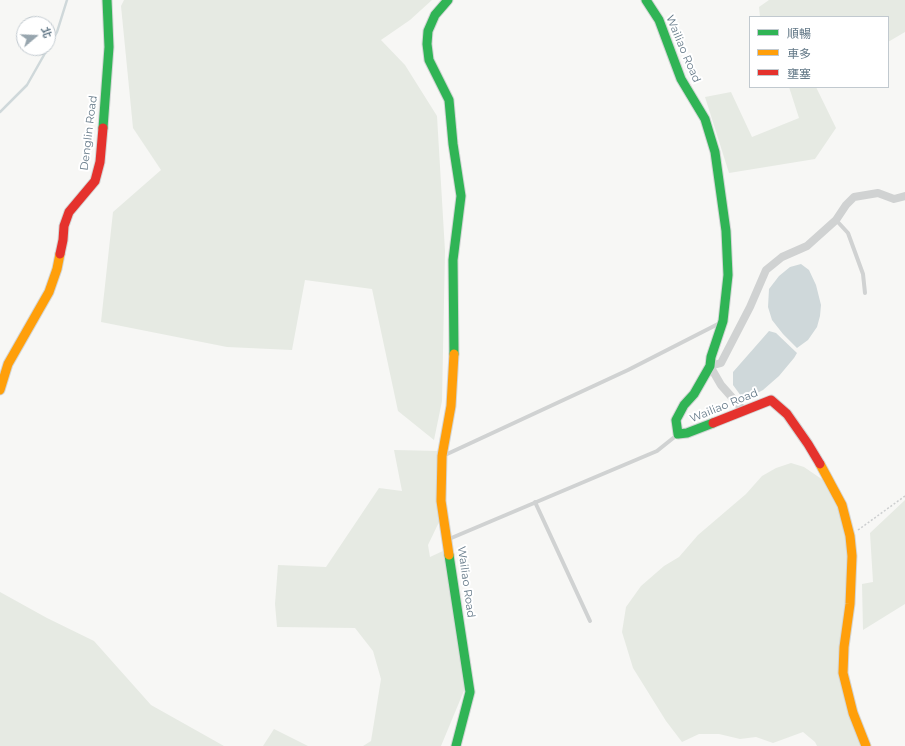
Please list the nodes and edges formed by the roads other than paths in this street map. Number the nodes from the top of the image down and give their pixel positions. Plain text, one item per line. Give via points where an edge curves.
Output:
1 (107, 0) edge
2 (448, 0) edge
3 (646, 0) edge
4 (905, 196) edge
5 (836, 220) junction
6 (865, 293) dead end
7 (723, 321) junction
8 (710, 366) junction
9 (0, 390) edge
10 (744, 411) junction
11 (678, 434) junction
12 (442, 456) junction
13 (535, 502) junction
14 (447, 540) junction
15 (590, 621) dead end
16 (456, 746) edge
17 (866, 746) edge

1 - 9 street, Denglin Road via 109,47 106,98 100,162 95,181 69,212 64,226 59,262 49,292 8,364
2 - 12 street, Wailiao Road via 435,15 428,32 427,44 429,60 449,100 461,196 453,260 454,360
3 - 7 street, Wailiao Road via 659,20 681,78 705,119 715,152 726,231 728,274
4 - 5 street via 894,199 878,193 854,198
5 - 6 lane via 848,233 863,274
5 - 8 street via 807,246 782,257 766,270 722,363
7 - 8 street, Wailiao Road
7 - 12 lane via 628,370
8 - 10 street via 721,385
8 - 11 street, Wailiao Road via 676,420
10 - 11 street, Wailiao Road via 687,434
10 - 17 street, Wailiao Road via 771,400 786,414 808,444 842,505 852,556 843,674 853,713
11 - 13 lane via 657,451
12 - 14 street, Wailiao Road via 442,501
13 - 14 lane
13 - 15 lane
14 - 16 street, Wailiao Road via 470,692

